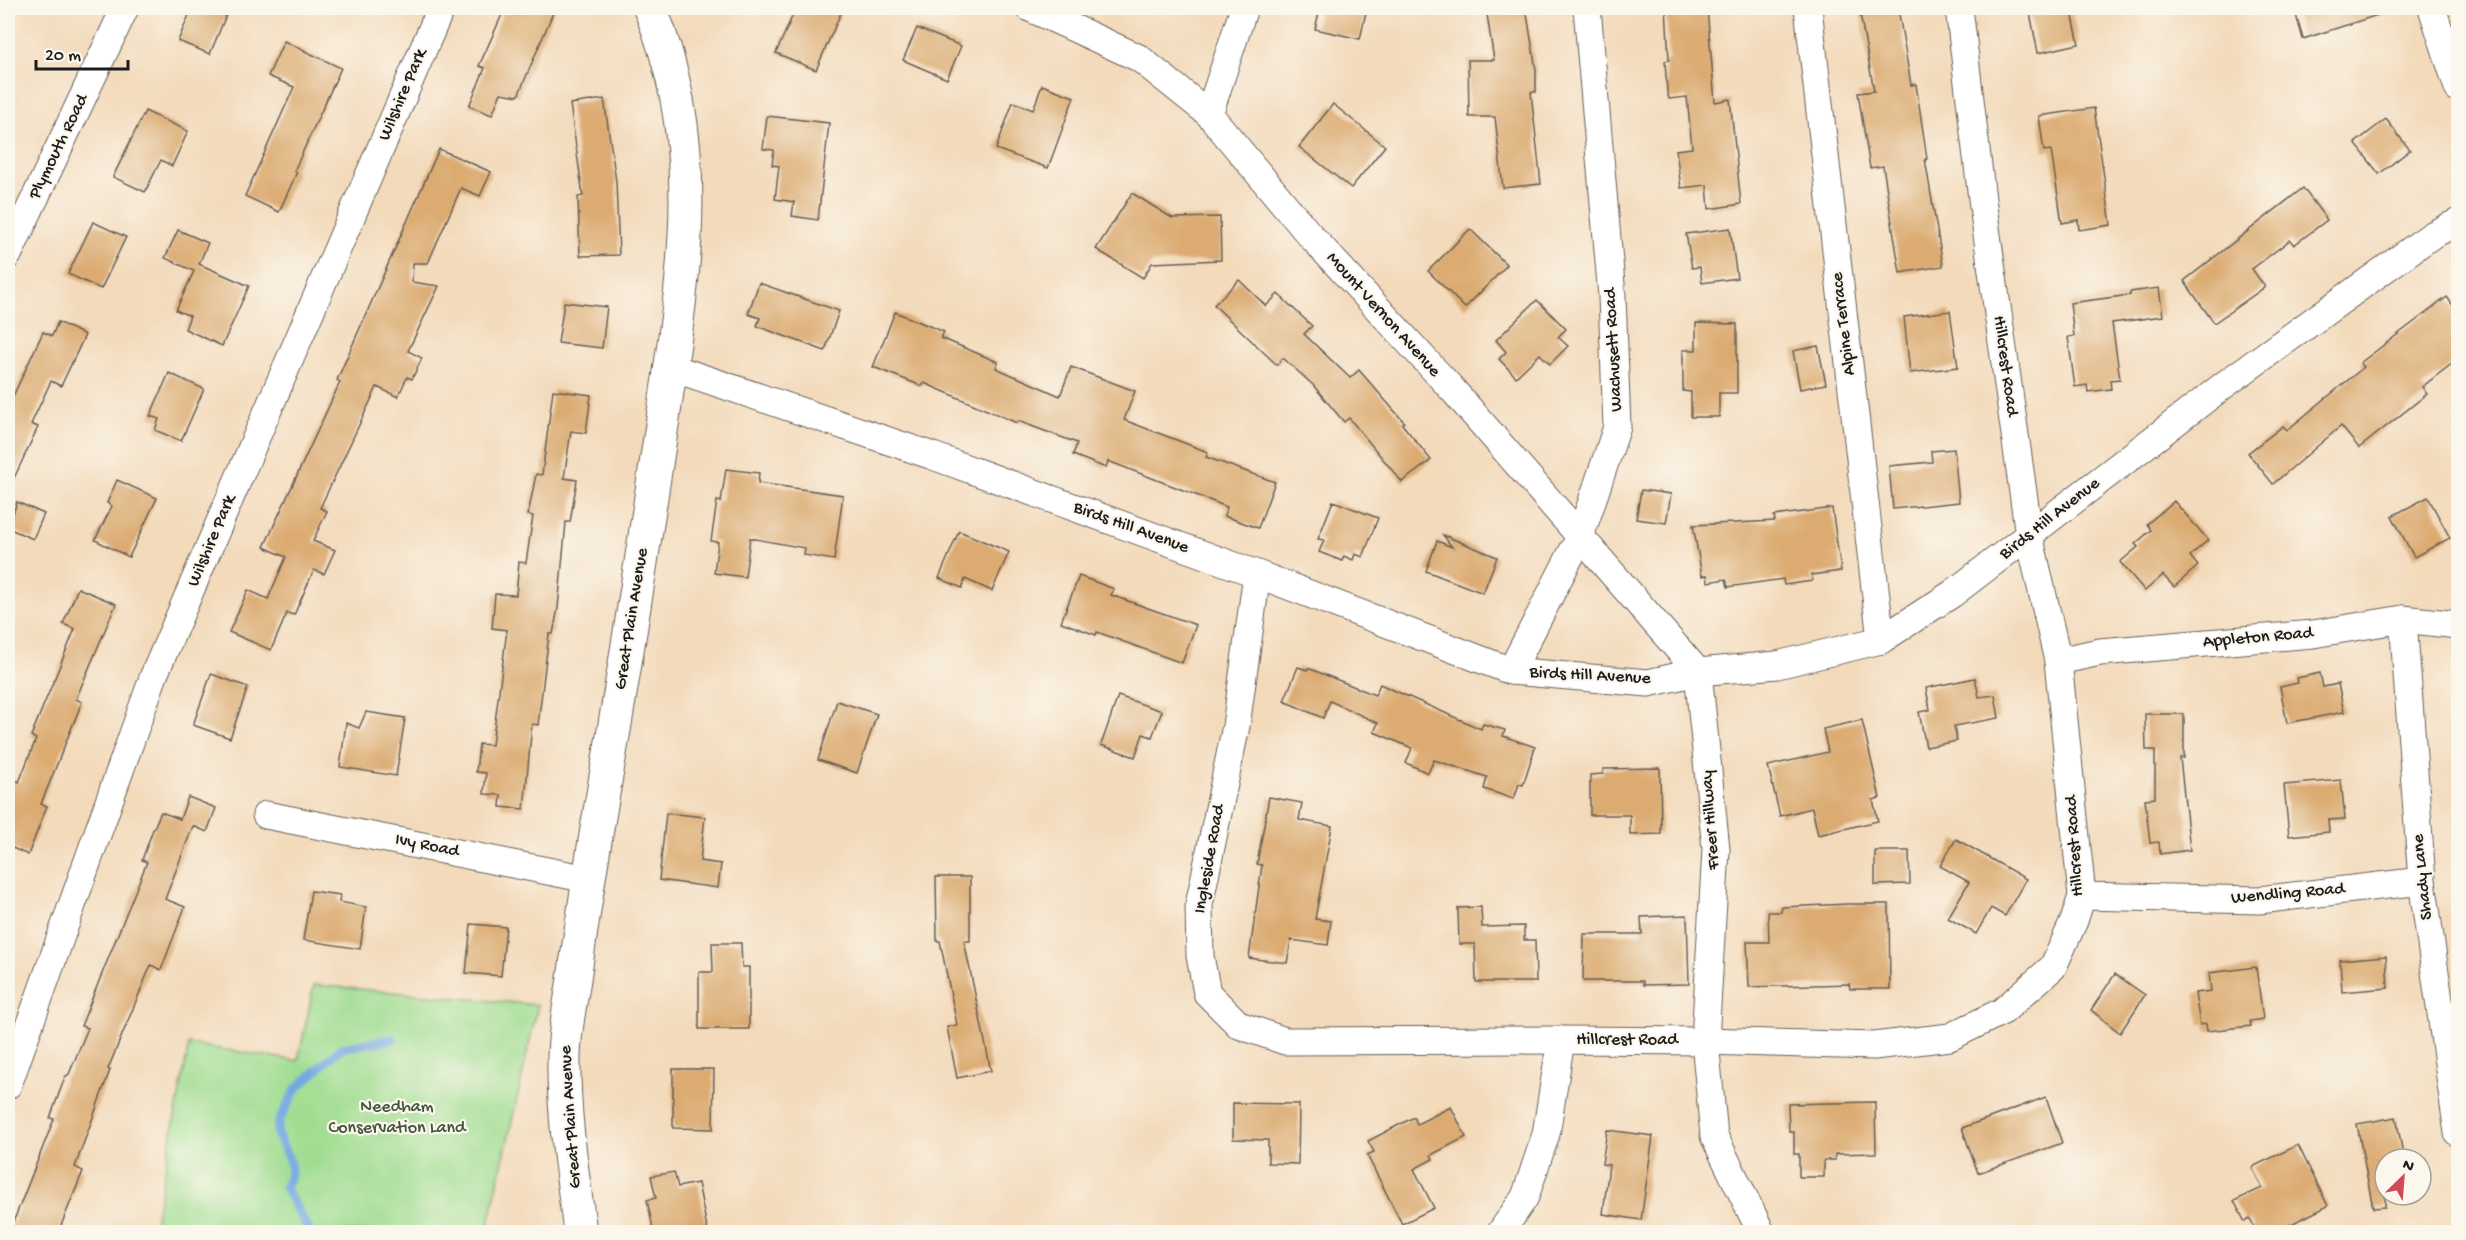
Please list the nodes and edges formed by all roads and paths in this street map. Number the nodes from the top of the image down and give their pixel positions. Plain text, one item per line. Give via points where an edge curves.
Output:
1 (125, 8) edge
2 (441, 8) edge
3 (650, 8) edge
4 (1030, 8) edge
5 (1244, 8) edge
6 (1587, 8) edge
7 (1808, 8) edge
8 (1959, 8) edge
9 (2432, 8) edge
10 (2458, 88) edge
11 (1209, 114) junction
12 (2458, 222) edge
13 (8, 255) edge
14 (670, 367) junction
15 (2029, 535) junction
16 (1580, 537) junction
17 (1257, 573) junction
18 (2403, 619) junction
19 (2458, 625) edge
20 (1881, 640) junction
21 (2058, 661) junction
22 (1510, 671) junction
23 (1698, 672) junction
24 (266, 815) dead end
25 (588, 879) junction
26 (2422, 881) junction
27 (2082, 896) junction
28 (1561, 1040) junction
29 (1704, 1041) junction
30 (8, 1085) edge
31 (2458, 1133) edge
32 (580, 1233) edge
33 (1501, 1233) edge
34 (1761, 1233) edge

1 - 13 street, Plymouth Road
2 - 30 street, Wilshire Park via 154,675
3 - 14 main road, Great Plain Avenue via 671,71 687,184 685,260
4 - 11 street, Mount Vernon Avenue via 1139,58
5 - 11 street
6 - 16 street, Wachusett Road via 1612,296 1617,427
7 - 20 street, Alpine Terrace
8 - 15 street, Hillcrest Road
9 - 10 street
11 - 16 street, Mount Vernon Avenue via 1308,232
12 - 15 street, Birds Hill Avenue via 2432,235 2224,385
14 - 17 street, Birds Hill Avenue via 933,456
14 - 25 main road, Great Plain Avenue via 628,656
15 - 20 street, Birds Hill Avenue via 1952,594
15 - 21 street, Hillcrest Road
16 - 22 street, Wachusett Road
16 - 23 street, Mount Vernon Avenue
17 - 22 street, Birds Hill Avenue
17 - 28 street, Ingleside Road via 1236,726 1199,905 1200,956 1208,993 1239,1025 1285,1041
18 - 19 street, Appleton Road
18 - 21 street, Appleton Road via 2313,634 2100,652
18 - 26 street, Shady Lane
20 - 23 street, Birds Hill Avenue via 1777,664
21 - 27 street, Hillcrest Road
22 - 23 street, Birds Hill Avenue via 1648,683
23 - 29 street, Freer Hillway via 1716,849
24 - 25 street, Ivy Road
25 - 32 main road, Great Plain Avenue via 564,1059
26 - 27 street, Wendling Road via 2259,900
26 - 31 street, Shady Lane
27 - 29 street, Hillcrest Road via 2053,967 2003,1011 1950,1037 1874,1046
28 - 29 street, Hillcrest Road
28 - 33 street, Hillcrest Road via 1546,1134 1525,1197
29 - 34 street, Freer Hillway via 1714,1136

